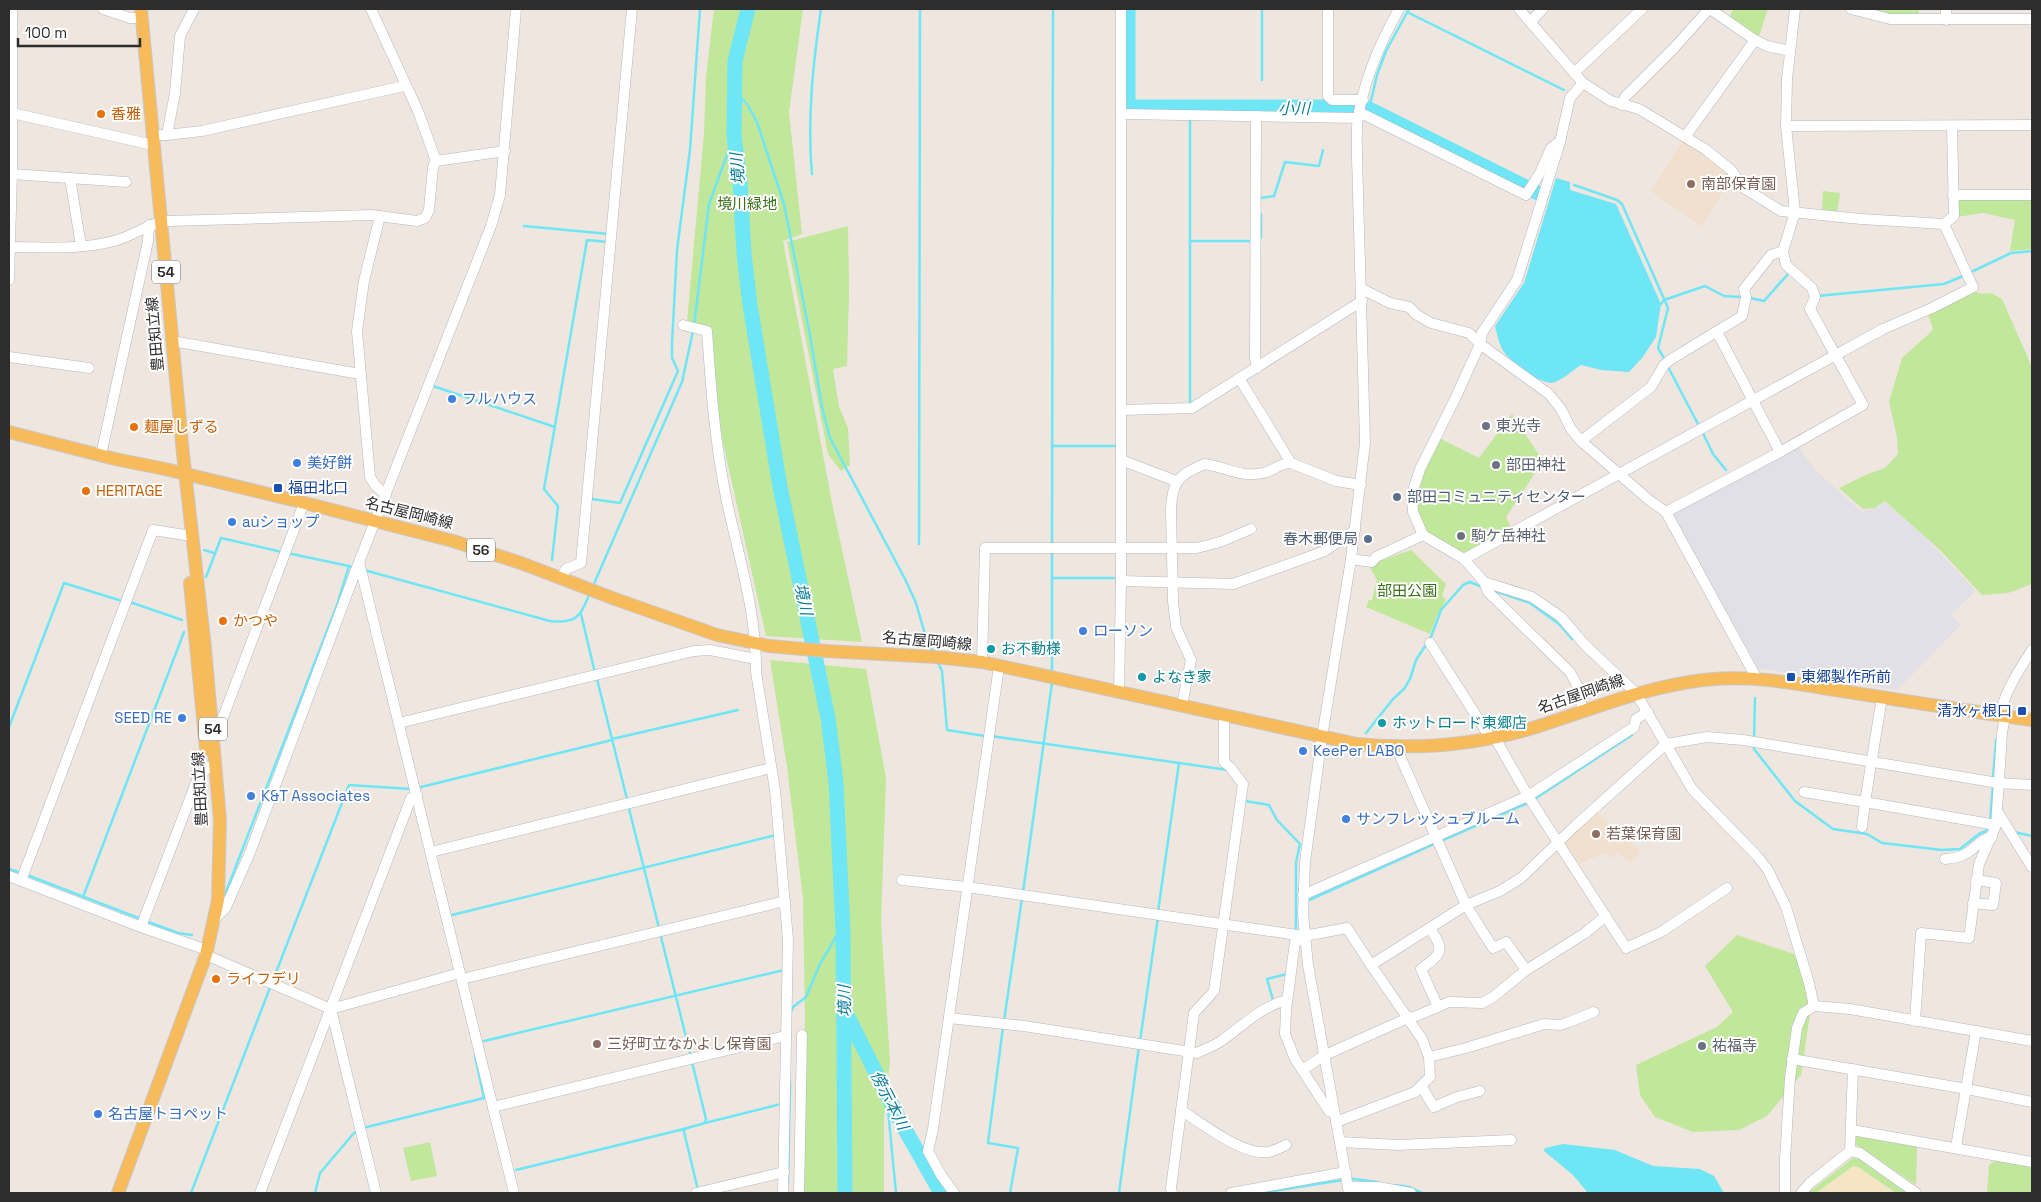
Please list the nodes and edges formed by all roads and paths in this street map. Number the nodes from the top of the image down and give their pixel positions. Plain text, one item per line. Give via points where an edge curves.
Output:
1 (12, 9) edge
2 (104, 9) edge
3 (194, 9) edge
4 (370, 9) edge
5 (516, 9) edge
6 (632, 9) edge
7 (1121, 9) edge
8 (1328, 9) edge
9 (1399, 9) edge
10 (1519, 9) edge
11 (1543, 9) edge
12 (1642, 9) edge
13 (1710, 9) edge
14 (1794, 9) edge
15 (1851, 9) edge
16 (1946, 9) edge
17 (141, 13) edge
18 (2032, 19) edge
19 (1946, 20) junction
20 (1531, 21) junction
21 (1756, 40) junction
22 (1790, 51) junction
23 (1574, 73) junction
24 (1583, 84) junction
25 (404, 86) junction
26 (11, 88) edge
27 (1622, 106) junction
28 (1360, 109) junction
29 (12, 112) junction
30 (1121, 114) junction
31 (1256, 116) junction
32 (2032, 125) edge
33 (1786, 126) junction
34 (1952, 126) junction
35 (167, 135) junction
36 (1685, 137) junction
37 (152, 140) junction
38 (1560, 142) junction
39 (504, 151) junction
40 (436, 161) junction
41 (11, 173) edge
42 (70, 178) junction
43 (126, 182) dead end
44 (2032, 194) edge
45 (1953, 195) junction
46 (1795, 212) junction
47 (380, 216) junction
48 (155, 223) junction
49 (1944, 224) junction
50 (81, 246) junction
51 (11, 247) junction
52 (1783, 251) junction
53 (9, 276) edge
54 (9, 280) edge
55 (1362, 289) junction
56 (1362, 301) junction
57 (684, 326) dead end
58 (1717, 332) junction
59 (172, 341) junction
60 (1480, 344) junction
61 (1835, 355) junction
62 (9, 357) edge
63 (89, 368) dead end
64 (1257, 368) junction
65 (360, 374) junction
66 (1239, 378) junction
67 (1752, 400) junction
68 (1121, 410) junction
69 (9, 432) edge
70 (1581, 441) junction
71 (1780, 452) junction
72 (101, 455) junction
73 (1121, 460) junction
74 (1292, 462) junction
75 (186, 475) junction
76 (1620, 475) junction
77 (1176, 482) junction
78 (1361, 485) junction
79 (386, 495) junction
80 (304, 503) junction
81 (1666, 512) junction
82 (375, 522) junction
83 (1251, 529) dead end
84 (1355, 530) junction
85 (1424, 535) junction
86 (192, 536) junction
87 (1121, 548) junction
88 (1172, 549) junction
89 (1351, 559) junction
90 (1464, 559) junction
91 (359, 562) junction
92 (561, 578) junction
93 (1121, 581) junction
94 (1173, 582) junction
95 (1484, 582) junction
96 (754, 643) junction
97 (1430, 643) dead end
98 (2032, 650) edge
99 (756, 658) junction
100 (982, 662) junction
101 (1000, 666) junction
102 (1757, 679) junction
103 (1120, 692) junction
104 (1636, 693) junction
105 (1882, 697) junction
106 (1182, 705) junction
107 (1583, 711) junction
108 (1648, 712) junction
109 (1224, 715) junction
110 (2003, 716) junction
111 (2032, 720) edge
112 (400, 723) junction
113 (212, 726) junction
114 (1322, 737) junction
115 (1493, 738) junction
116 (1666, 744) junction
117 (1396, 747) junction
118 (1872, 760) junction
119 (208, 767) junction
120 (770, 768) junction
121 (1998, 782) junction
122 (2032, 785) edge
123 (1804, 792) dead end
124 (418, 795) junction
125 (1528, 796) junction
126 (1865, 802) junction
127 (1997, 811) junction
128 (1996, 825) junction
129 (1862, 827) dead end
130 (1436, 837) junction
131 (1992, 837) junction
132 (1558, 842) junction
133 (431, 852) junction
134 (1945, 859) dead end
135 (2032, 867) edge
136 (9, 876) edge
137 (902, 880) dead end
138 (1976, 880) junction
139 (21, 881) junction
140 (967, 887) junction
141 (1727, 888) dead end
142 (1303, 895) junction
143 (785, 901) junction
144 (1973, 903) junction
145 (1466, 905) junction
146 (1606, 916) junction
147 (213, 922) junction
148 (1222, 924) junction
149 (141, 927) junction
150 (1430, 929) junction
151 (1304, 937) junction
152 (206, 952) junction
153 (1371, 965) junction
154 (1526, 970) junction
155 (461, 976) junction
156 (1287, 1000) junction
157 (1814, 1006) junction
158 (1438, 1007) junction
159 (331, 1009) junction
160 (1594, 1012) dead end
161 (950, 1018) junction
162 (1408, 1018) junction
163 (1915, 1021) junction
164 (1976, 1031) junction
165 (802, 1035) dead end
166 (785, 1036) junction
167 (2032, 1040) edge
168 (1189, 1051) junction
169 (1324, 1056) junction
170 (1429, 1056) junction
171 (1792, 1059) junction
172 (1853, 1069) junction
173 (1302, 1070) junction
174 (1421, 1086) junction
175 (1967, 1088) junction
176 (1480, 1091) dead end
177 (2032, 1102) edge
178 (493, 1107) junction
179 (1181, 1110) junction
180 (1335, 1117) junction
181 (1852, 1130) junction
182 (1511, 1140) dead end
183 (1340, 1142) junction
184 (1286, 1145) dead end
185 (1956, 1147) junction
186 (1850, 1151) junction
187 (2032, 1162) edge
188 (784, 1172) junction
189 (1346, 1172) junction
190 (1349, 1190) edge
191 (118, 1193) edge
192 (260, 1193) edge
193 (376, 1193) edge
194 (514, 1193) edge
195 (696, 1193) edge
196 (783, 1193) edge
197 (799, 1193) edge
198 (954, 1193) edge
199 (1172, 1193) edge
200 (1231, 1193) edge
201 (1411, 1193) edge
202 (1785, 1193) edge
203 (1801, 1193) edge
204 (1916, 1193) edge

1 - 26 street
2 - 17 street via 130,18
3 - 35 street via 180,36
4 - 25 street
5 - 39 street
6 - 92 street via 582,563 566,569
7 - 30 street
8 - 28 street via 1328,96
9 - 28 street via 1372,66
10 - 20 street
11 - 20 street
12 - 23 street
13 - 21 street
13 - 27 street via 1625,97
14 - 22 street
15 - 19 street via 1890,19
16 - 19 street
17 - 37 main road, 豊田知立線 / 54
18 - 19 street
20 - 23 street
21 - 22 street
21 - 36 street
22 - 33 street
23 - 24 street
24 - 27 street
24 - 38 street via 1570,98
25 - 35 street via 186,134
25 - 40 street via 418,111
26 - 29 street
27 - 36 street via 1639,108
28 - 31 street
28 - 38 street via 1526,195 1551,148
28 - 55 street via 1357,157
29 - 37 street
29 - 41 street
30 - 31 street
30 - 68 street
31 - 64 street
32 - 34 street
33 - 34 street
33 - 46 street
34 - 45 street
35 - 37 street
36 - 46 street via 1706,149 1747,189 1781,212
37 - 48 main road, 豊田知立線 / 54
38 - 60 street via 1517,280 1482,333
39 - 40 street
39 - 79 street via 500,195 491,226
40 - 47 street via 425,218 417,221
41 - 42 street
41 - 51 street
42 - 43 street
42 - 50 street
44 - 45 street
45 - 49 street via 1954,216
46 - 49 street
46 - 52 street
47 - 48 street
47 - 65 street via 356,331
48 - 50 street via 126,238
48 - 59 main road, 豊田知立線 / 54
48 - 72 street
49 - 61 street via 1972,288
50 - 51 street
51 - 53 street
52 - 58 street via 1771,255 1744,289 1746,297 1742,316
52 - 61 street via 1786,266 1812,288 1815,297 1810,309
53 - 54 street
55 - 56 street
55 - 60 street via 1390,303 1409,306 1431,323 1469,333
56 - 64 street
56 - 78 street via 1365,442
57 - 96 street via 706,331 717,447 748,592
58 - 67 street
58 - 70 street via 1670,360 1651,387
59 - 65 street
59 - 75 main road, 豊田知立線 / 54
60 - 70 street via 1549,394
60 - 85 street via 1420,470 1412,494 1413,512
61 - 67 street
61 - 71 street via 1863,405
62 - 63 street
64 - 66 street
65 - 79 street via 370,477
66 - 68 street via 1192,408
66 - 74 street
67 - 71 street
67 - 76 street
68 - 73 street
69 - 72 main road, 名古屋岡崎線 / 56
70 - 76 street
71 - 81 street
72 - 75 main road, 名古屋岡崎線 / 56
73 - 77 street
73 - 87 street
74 - 77 street via 1264,473 1246,475 1206,464 1183,474
74 - 78 street via 1336,481
75 - 80 main road, 名古屋岡崎線 / 56
75 - 86 main road, 豊田知立線 / 54
76 - 81 street
76 - 90 street
77 - 88 street via 1172,495
78 - 84 street
79 - 82 street
80 - 82 main road, 名古屋岡崎線 / 56
80 - 113 street via 222,720
81 - 102 street
82 - 91 street
82 - 92 main road, 名古屋岡崎線 / 56 via 453,541
83 - 88 street via 1210,546
84 - 89 street
84 - 94 street via 1325,550 1233,584
85 - 89 street via 1376,557 1372,562
85 - 90 street
86 - 113 main road, 豊田知立線 / 54
86 - 119 main road, 豊田知立線 / 54 via 189,571
86 - 139 street via 154,530
87 - 88 street
87 - 93 street
87 - 100 street via 985,548
88 - 94 street
89 - 114 street
90 - 95 street
91 - 112 street
91 - 147 street via 249,855 226,907
92 - 96 main road, 名古屋岡崎線 / 56 via 717,635
93 - 94 street
93 - 103 street
94 - 106 street via 1176,627 1191,660
95 - 104 street via 1532,598 1548,607
95 - 107 street via 1488,592 1570,672 1577,685
96 - 99 street
96 - 100 main road, 名古屋岡崎線 / 56
97 - 115 street
98 - 110 street via 2002,706
99 - 112 street via 710,650 694,652
99 - 120 street
100 - 101 main road, 名古屋岡崎線 / 56
101 - 103 main road, 名古屋岡崎線 / 56
101 - 140 street
102 - 104 main road, 名古屋岡崎線 / 56 via 1704,680
102 - 105 main road, 名古屋岡崎線 / 56
103 - 106 main road, 名古屋岡崎線 / 56
104 - 107 main road, 名古屋岡崎線 / 56
104 - 108 street
105 - 110 main road, 名古屋岡崎線 / 56
105 - 118 street
106 - 109 main road, 名古屋岡崎線 / 56
107 - 115 main road, 名古屋岡崎線 / 56
108 - 116 street
108 - 125 street via 1636,719 1634,727
109 - 114 main road, 名古屋岡崎線 / 56
109 - 148 street via 1224,762 1242,784
110 - 111 main road, 名古屋岡崎線 / 56
110 - 121 street
112 - 124 street
113 - 147 main road, 豊田知立線 / 54 via 220,820 218,900
114 - 117 main road, 名古屋岡崎線 / 56
114 - 142 street
115 - 117 main road, 名古屋岡崎線 / 56 via 1458,745
115 - 125 street
116 - 118 street via 1707,737
116 - 132 street
116 - 157 street via 1692,789 1768,870 1786,907
117 - 130 street
118 - 121 street
118 - 126 street
119 - 147 main road, 豊田知立線 / 54
119 - 149 street via 196,780
120 - 133 street
120 - 143 street via 776,790
121 - 122 street
121 - 127 street
123 - 126 street
124 - 133 street
124 - 159 street via 411,798
125 - 130 street
125 - 132 street
126 - 128 street
126 - 129 street
127 - 128 street
127 - 135 street
128 - 131 street
130 - 142 street
130 - 145 street
131 - 134 street via 1985,838 1958,858
131 - 138 street via 1978,864
132 - 145 street via 1521,878
132 - 146 street
133 - 155 street
136 - 139 street
137 - 140 street
138 - 144 street
138 - 144 street via 1996,883 1993,905
139 - 149 street
140 - 148 street
140 - 161 street
141 - 146 street via 1673,925 1626,948
142 - 151 street
143 - 155 street
143 - 166 street via 789,983
144 - 163 street via 1969,938 1921,934
145 - 150 street
145 - 154 street via 1493,948 1506,942
146 - 154 street
147 - 152 main road, 豊田知立線 / 54
148 - 151 street
148 - 168 street via 1214,991 1194,1013
149 - 152 street
150 - 153 street
150 - 158 street via 1439,941 1440,952 1421,969
151 - 153 street via 1347,928
151 - 156 street via 1295,942
151 - 169 street
152 - 159 street
152 - 191 main road, 豊田知立線 / 54
153 - 162 street
154 - 158 street via 1482,1002 1449,1002
155 - 159 street
155 - 178 street
156 - 168 street via 1260,1011 1221,1041 1197,1053
156 - 173 street via 1285,1034
157 - 163 street
157 - 171 street via 1803,1013
158 - 162 street
159 - 192 street
159 - 193 street
160 - 170 street via 1560,1025 1544,1024
161 - 168 street
161 - 198 street via 928,1151
162 - 169 street
162 - 170 street
163 - 164 street
164 - 167 street
164 - 175 street
165 - 197 street
166 - 178 street
166 - 188 street
168 - 179 street
169 - 173 street
169 - 180 street
170 - 174 street via 1430,1076
171 - 172 street
171 - 202 street
172 - 175 street
172 - 181 street
173 - 180 street
174 - 176 street via 1434,1106
174 - 180 street via 1415,1092 1386,1104
175 - 177 street
175 - 185 street
178 - 194 street
179 - 184 street via 1256,1152
179 - 199 street
180 - 183 street
181 - 185 street
181 - 186 street
182 - 183 street via 1398,1145
183 - 189 street
185 - 187 street
186 - 203 street
186 - 204 street via 1860,1153
188 - 195 street
188 - 196 street
189 - 190 street
189 - 200 street
190 - 201 street via 1378,1187

